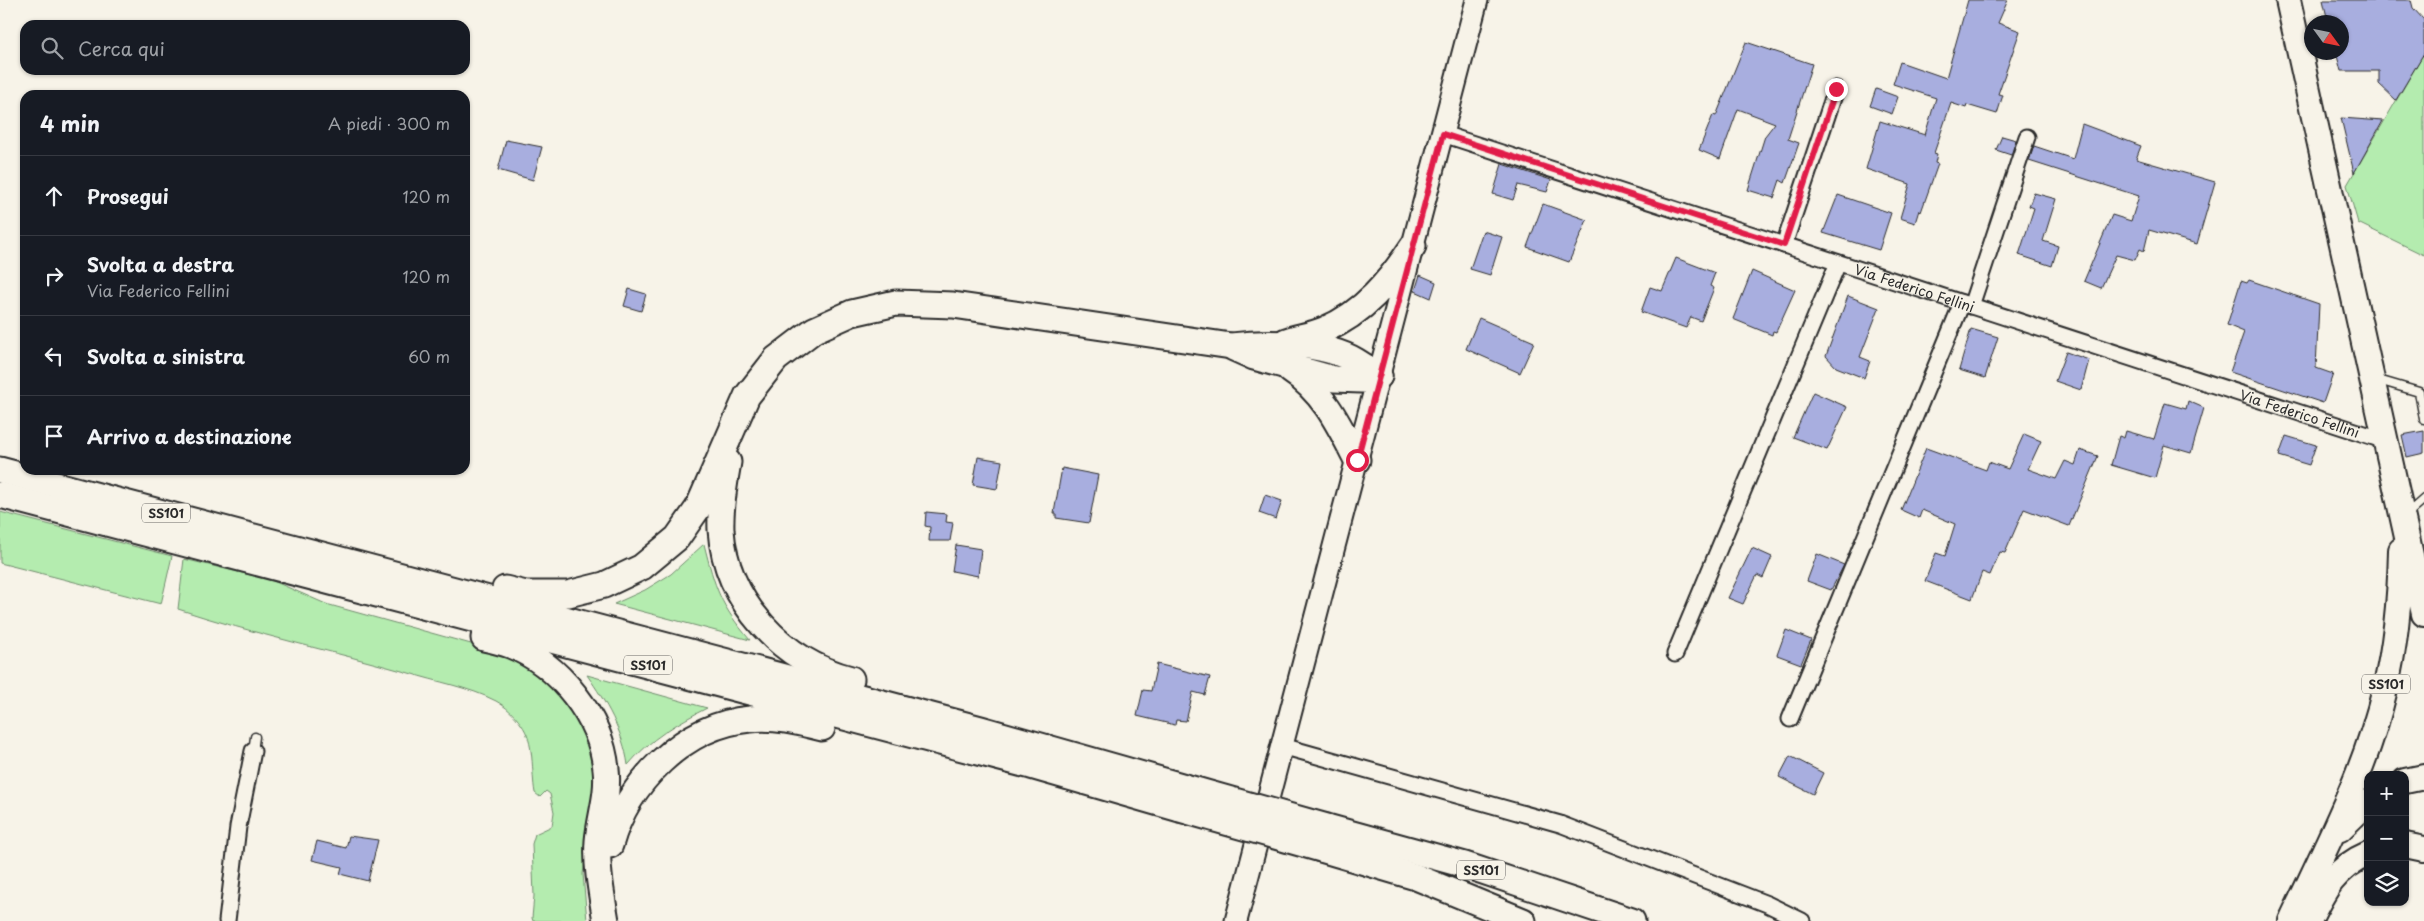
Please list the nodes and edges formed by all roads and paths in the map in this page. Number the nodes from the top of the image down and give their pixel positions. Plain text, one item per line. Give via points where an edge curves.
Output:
1 (1478, 0) edge
2 (2288, 0) edge
3 (1836, 89) dead end
4 (1443, 134) junction
5 (2027, 137) dead end
6 (1784, 245) junction
7 (1414, 246) junction
8 (1838, 263) junction
9 (1966, 304) junction
10 (1279, 354) junction
11 (1379, 376) junction
12 (2372, 378) junction
13 (2424, 419) edge
14 (734, 427) junction
15 (2386, 441) junction
16 (1357, 460) junction
17 (1, 479) edge
18 (2424, 499) edge
19 (2403, 518) junction
20 (282, 569) junction
21 (445, 588) junction
22 (2424, 614) edge
23 (1675, 654) dead end
24 (1790, 719) dead end
25 (981, 728) junction
26 (254, 744) dead end
27 (1282, 746) junction
28 (1013, 762) junction
29 (2424, 777) edge
30 (2409, 780) edge
31 (1182, 798) junction
32 (2364, 806) edge
33 (1324, 838) junction
34 (2330, 840) junction
35 (2409, 846) edge
36 (2424, 849) edge
37 (2364, 856) edge
38 (601, 884) junction
39 (227, 921) edge
40 (606, 921) edge
41 (1236, 921) edge
42 (1523, 921) edge
43 (1632, 921) edge
44 (1802, 921) edge
45 (2291, 921) edge
46 (2309, 921) edge

1 - 4 main road
2 - 12 main road
3 - 6 street
4 - 6 street, Via Federico Fellini
4 - 7 main road
5 - 9 street
6 - 8 street, Via Federico Fellini
7 - 10 highway via 1392,277 1370,300 1351,315
7 - 11 main road
8 - 9 street, Via Federico Fellini
8 - 23 street
9 - 15 street, Via Federico Fellini
9 - 24 street
10 - 11 highway via 1334,379 1361,380
10 - 14 highway via 1254,357 1231,346 953,305 896,303 852,313 814,330 776,359 747,396
10 - 16 highway via 1326,402
11 - 16 main road
12 - 13 lane via 2419,392
12 - 15 main road
14 - 21 highway via 698,508 676,538 642,567 604,585 568,594 526,594 472,581
14 - 25 highway via 722,496 721,530 733,579 751,613 791,652 816,667 916,695
15 - 19 main road
16 - 27 main road
17 - 20 highway, SS101
17 - 21 highway, SS101
18 - 19 lane
19 - 22 main road
19 - 34 main road, SS101 via 2396,632 2385,690 2360,772
20 - 28 highway, SS101
20 - 38 highway via 331,596 511,646 550,670 582,705 604,754 606,788 598,842
21 - 25 highway, SS101
25 - 31 highway, SS101
26 - 39 street via 238,827
27 - 41 main road
27 - 44 street via 1560,824
28 - 31 highway, SS101
28 - 38 highway via 932,757 800,722 768,718 733,721 680,746 648,774 620,815
29 - 30 main road
31 - 33 highway, SS101, bridge
32 - 34 main road
33 - 42 highway, SS101
33 - 43 highway, SS101 via 1465,865
34 - 45 main road, SS101
35 - 36 main road
37 - 46 main road via 2337,873
38 - 40 highway

